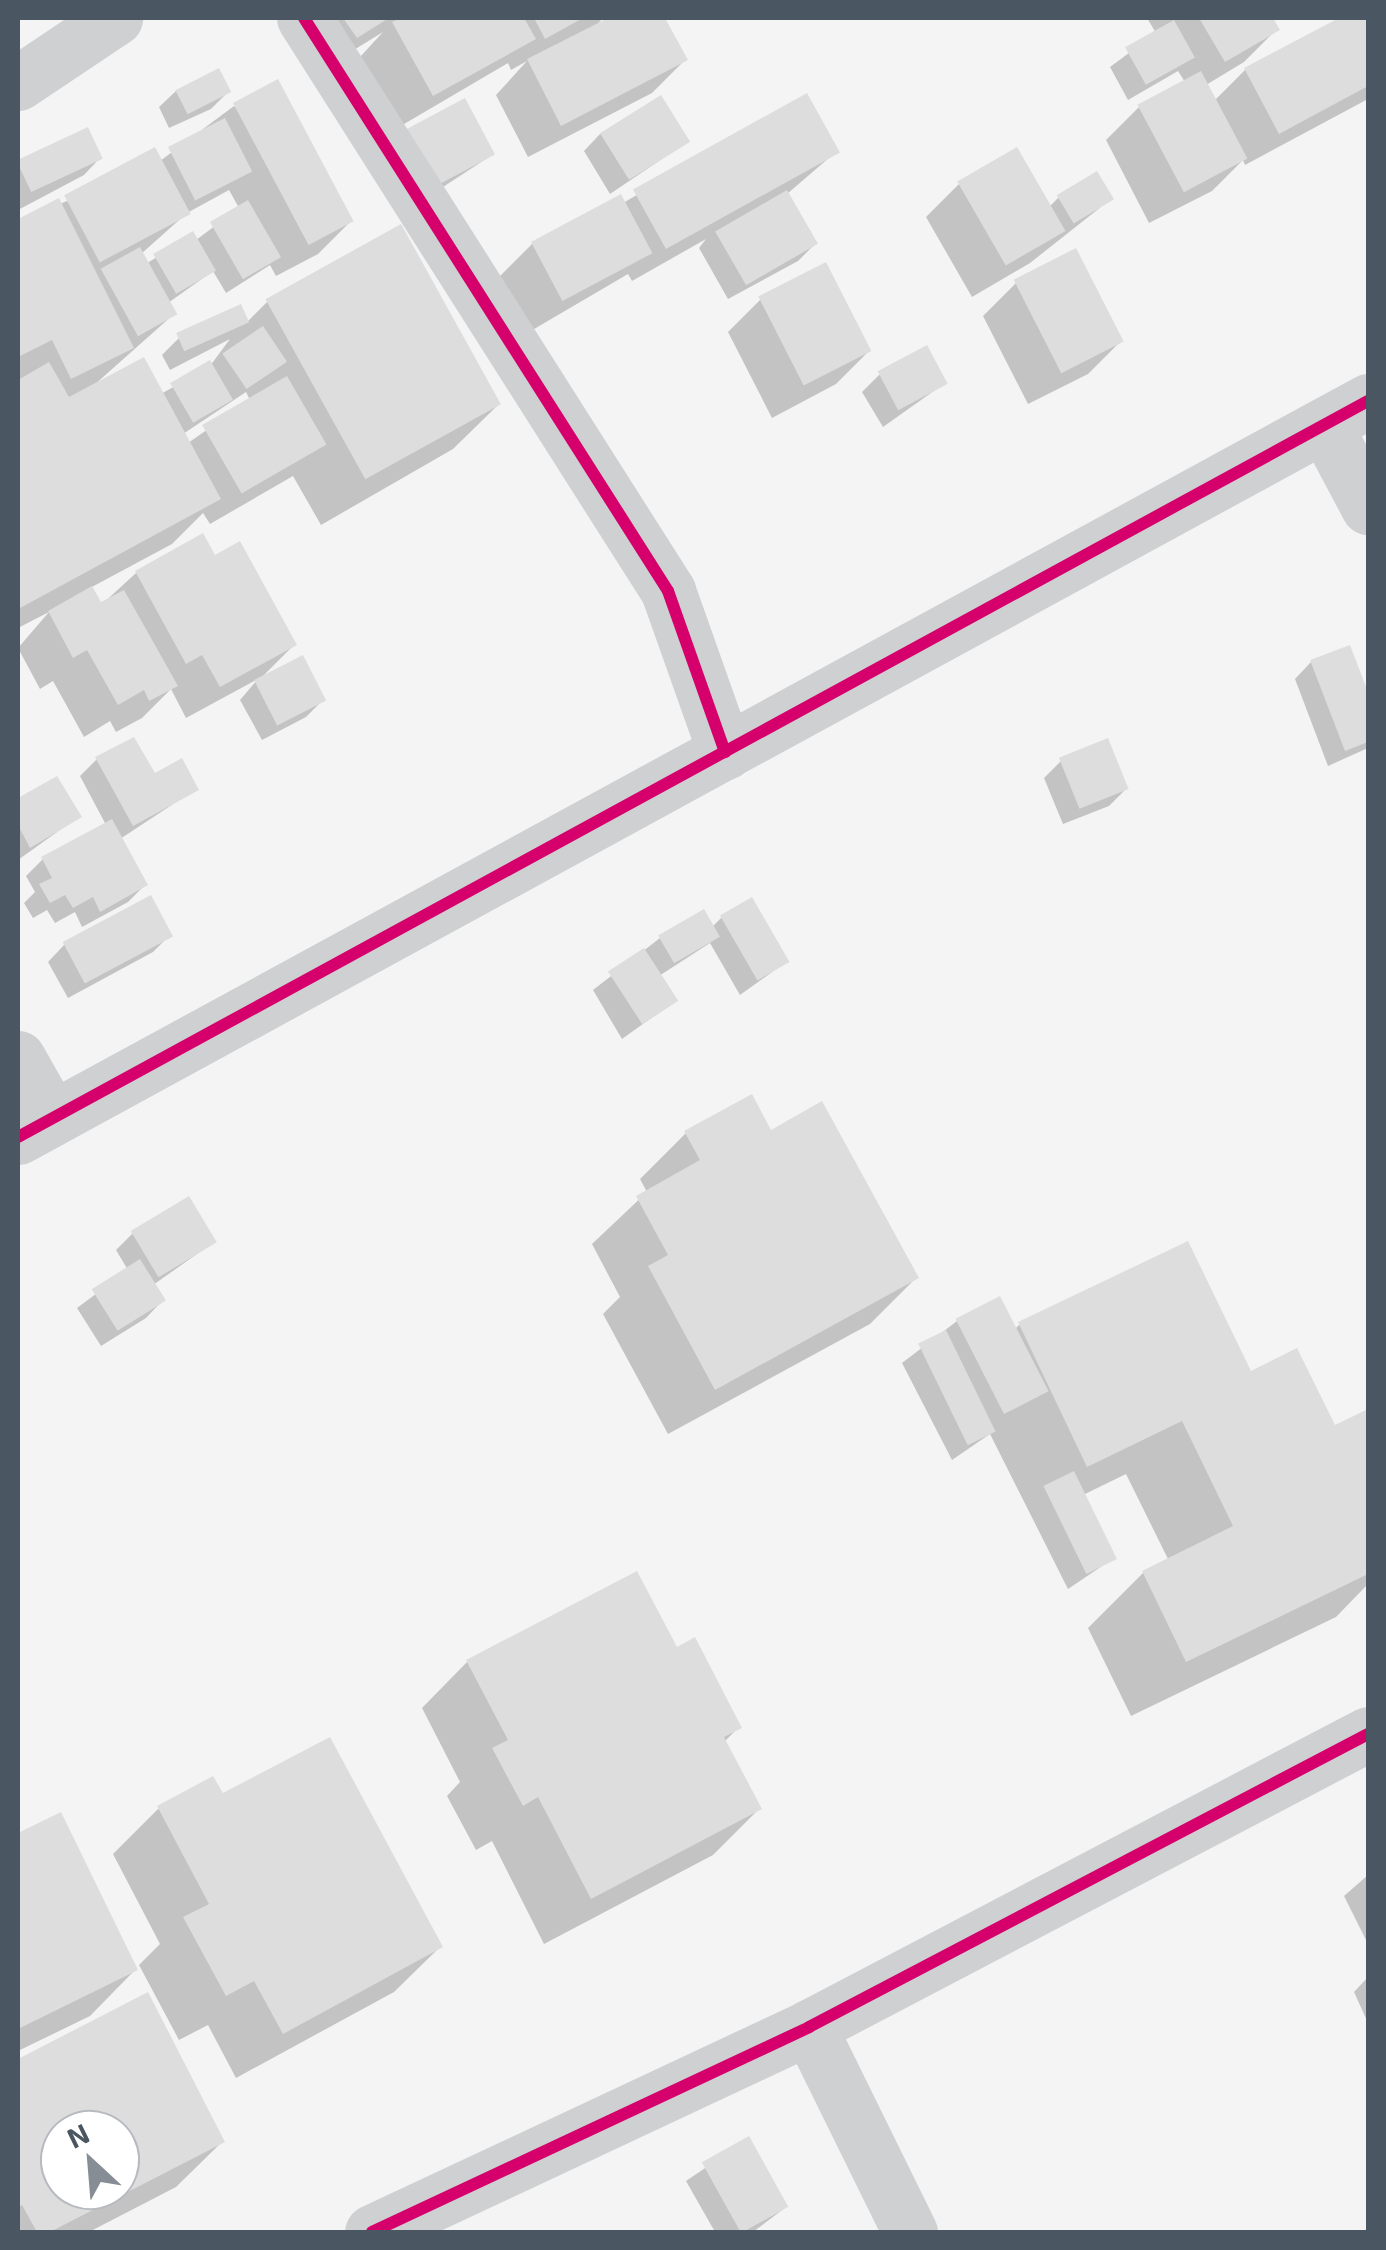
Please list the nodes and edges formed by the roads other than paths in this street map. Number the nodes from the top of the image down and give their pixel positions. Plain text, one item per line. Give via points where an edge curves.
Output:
1 (115, 18) edge
2 (304, 18) edge
3 (18, 83) edge
4 (1347, 413) edge
5 (1368, 507) edge
6 (725, 752) junction
7 (18, 1058) edge
8 (35, 1128) edge
9 (1368, 1734) edge
10 (809, 2027) junction
11 (372, 2232) edge
12 (910, 2232) edge

1 - 3 street
2 - 6 street via 668,591
4 - 5 street
4 - 6 street
6 - 8 street
7 - 8 street
9 - 10 street
10 - 11 street
10 - 12 street

